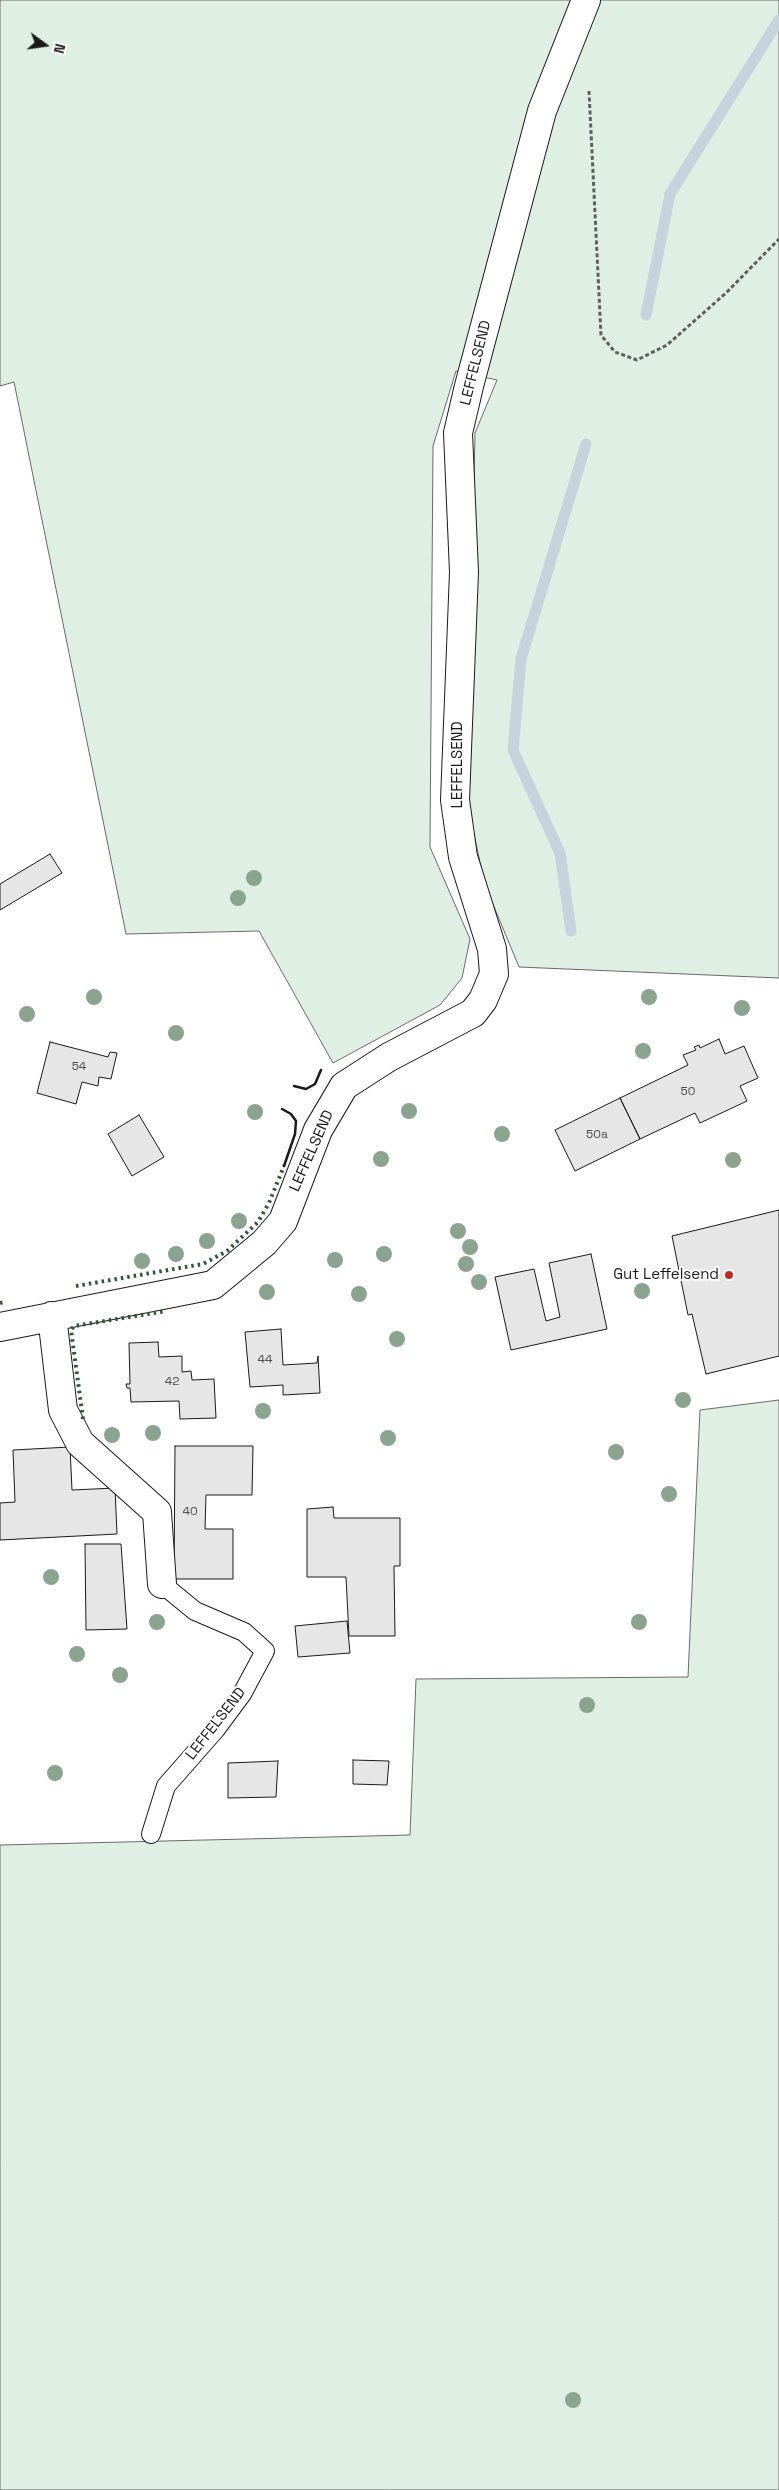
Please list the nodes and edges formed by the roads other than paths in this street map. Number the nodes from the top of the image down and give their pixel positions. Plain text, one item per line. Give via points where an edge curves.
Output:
1 (586, 0) edge
2 (52, 1316) junction
3 (0, 1327) edge
4 (162, 1584) joint
5 (151, 1834) dead end

1 - 2 street, LEFFELSEND via 542,111 458,433 464,572 455,800 464,858 492,949 494,974 483,1000 473,1013 389,1057 344,1086 318,1130 283,1220 264,1243 213,1286
2 - 3 street, LEFFELSEND
2 - 4 street, LEFFELSEND via 63,1410 80,1443 157,1512
4 - 5 lane, LEFFELSEND via 195,1611 244,1632 265,1651 242,1694 166,1786

